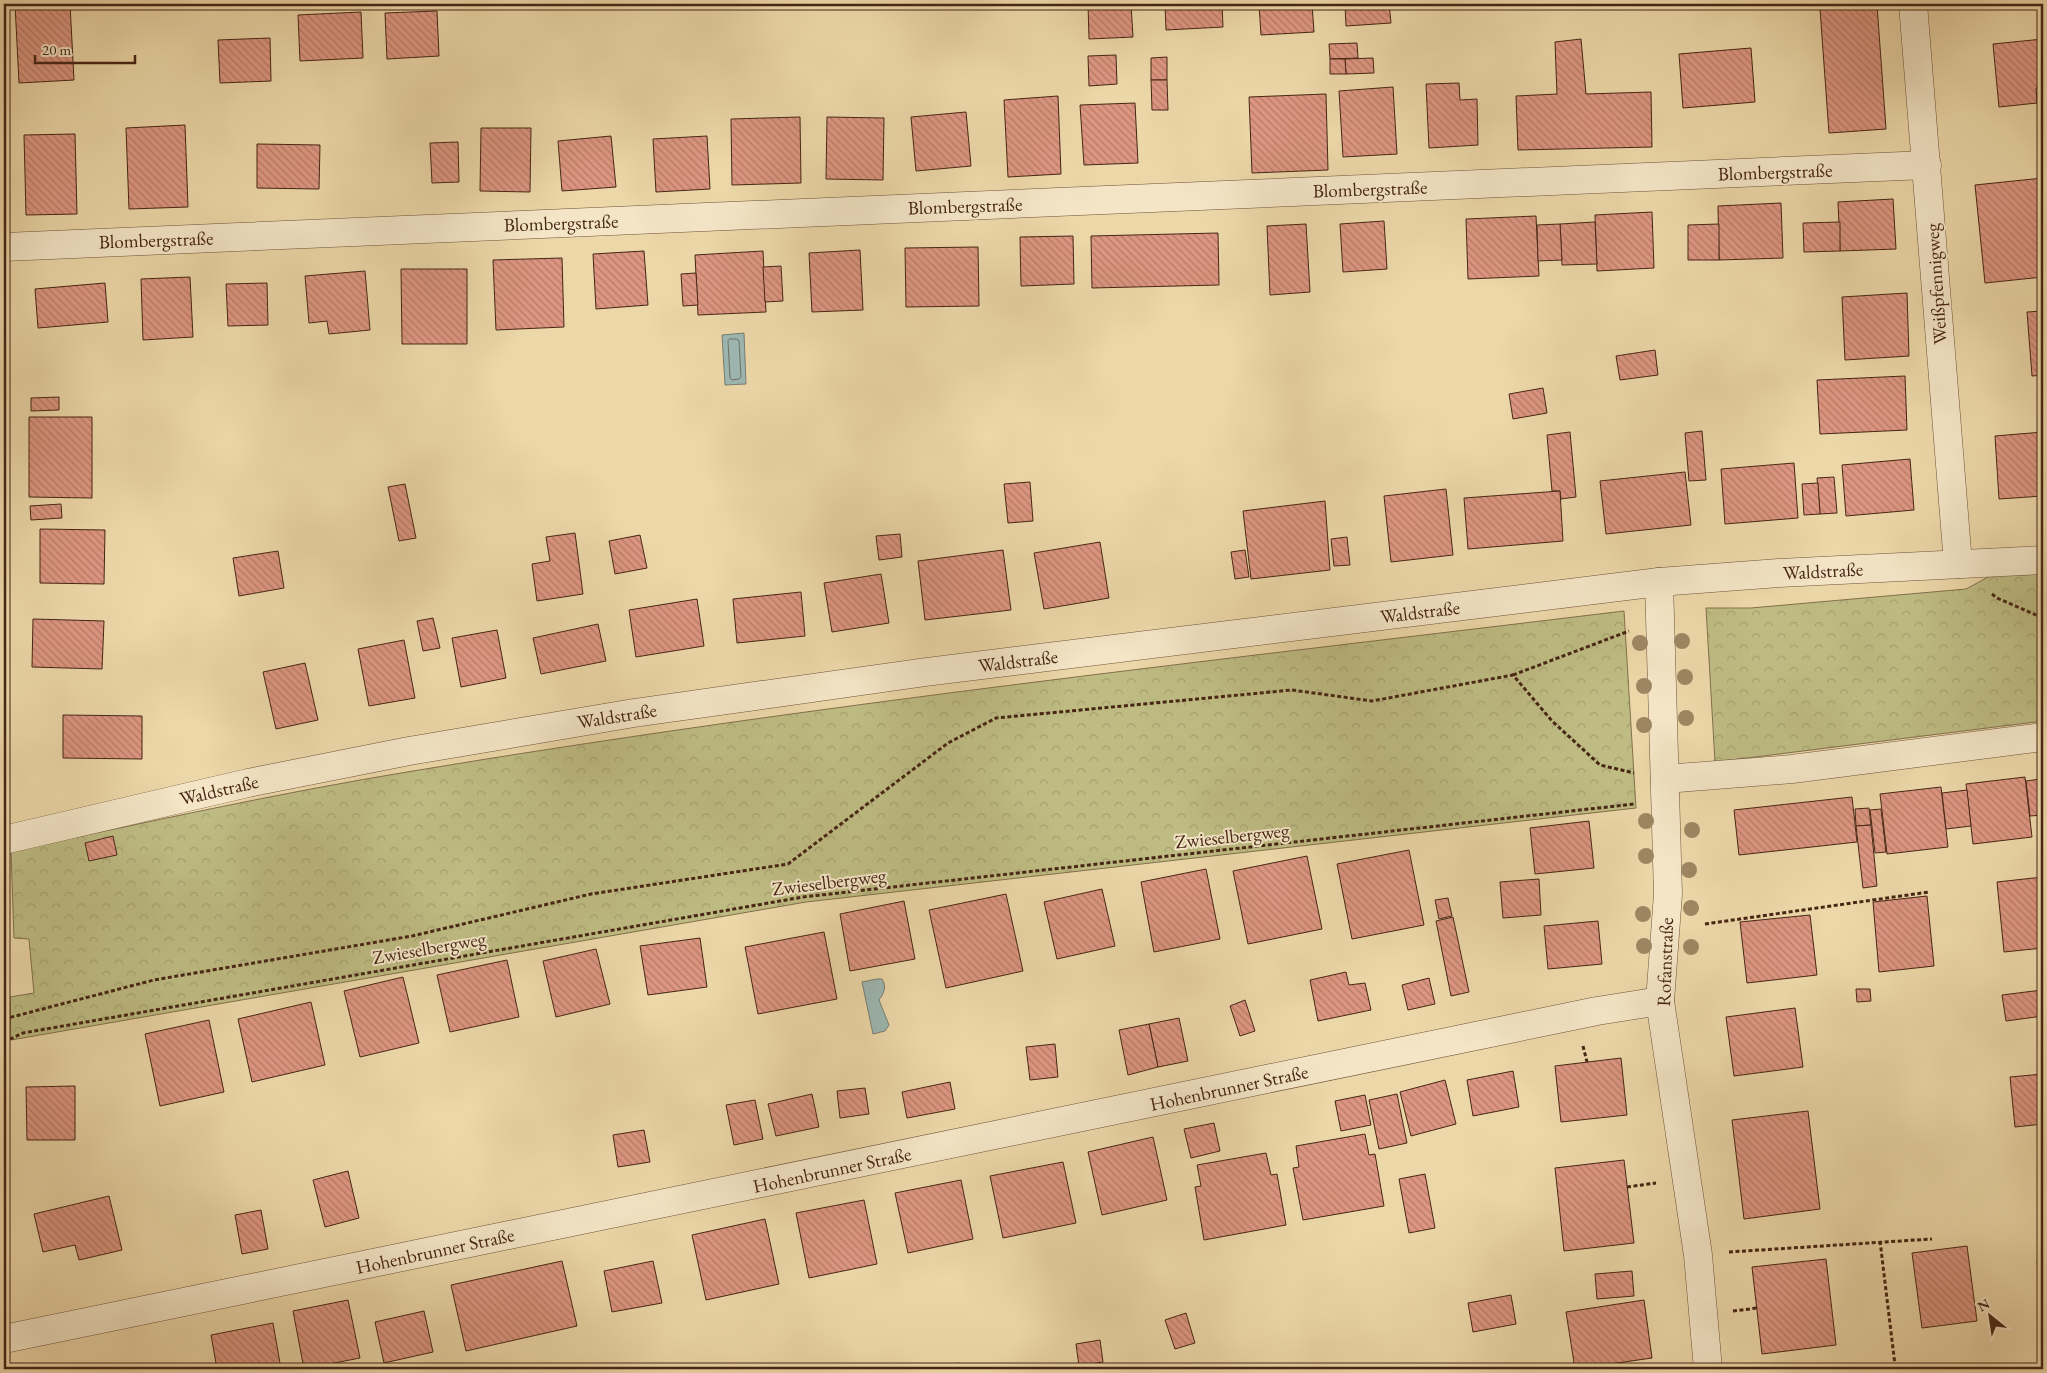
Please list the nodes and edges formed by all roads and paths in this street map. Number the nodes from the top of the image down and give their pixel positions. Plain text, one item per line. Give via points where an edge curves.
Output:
1 (1913, 4) edge
2 (1927, 165) junction
3 (4, 247) edge
4 (2043, 560) edge
5 (1958, 564) junction
6 (1659, 582) junction
7 (1630, 630) dead end
8 (1513, 675) junction
9 (2043, 737) edge
10 (1666, 790) junction
11 (4, 840) edge
12 (1929, 892) dead end
13 (1705, 924) dead end
14 (1660, 1001) junction
15 (4, 1019) edge
16 (4, 1042) edge
17 (1660, 1183) dead end
18 (1627, 1186) dead end
19 (1932, 1239) dead end
20 (1880, 1242) junction
21 (1698, 1255) junction
22 (1757, 1308) dead end
23 (1731, 1311) dead end
24 (4, 1340) edge
25 (1895, 1365) dead end
26 (1708, 1369) edge

1 - 2 street, Weißpfennigweg
2 - 3 street, Blombergstraße
2 - 5 street, Weißpfennigweg
4 - 5 street, Waldstraße
5 - 6 street, Waldstraße
6 - 10 street, Rofanstraße
6 - 11 street, Waldstraße via 926,672 634,713 409,751 248,783
7 - 8 path
8 - 10 path via 1552,721 1600,766
8 - 15 path via 1372,701 1292,690 996,718 948,742 788,864 591,894 412,936 154,980
9 - 10 street via 1792,769
10 - 14 street, Rofanstraße via 1668,894
10 - 16 path, Zwieselbergweg via 803,897 23,1033
12 - 13 path
14 - 21 street, Rofanstraße
14 - 24 street, Hohenbrunner Straße via 1597,1011
17 - 18 path
19 - 20 path
20 - 21 path
20 - 25 path
21 - 26 street, Rofanstraße
22 - 23 path

